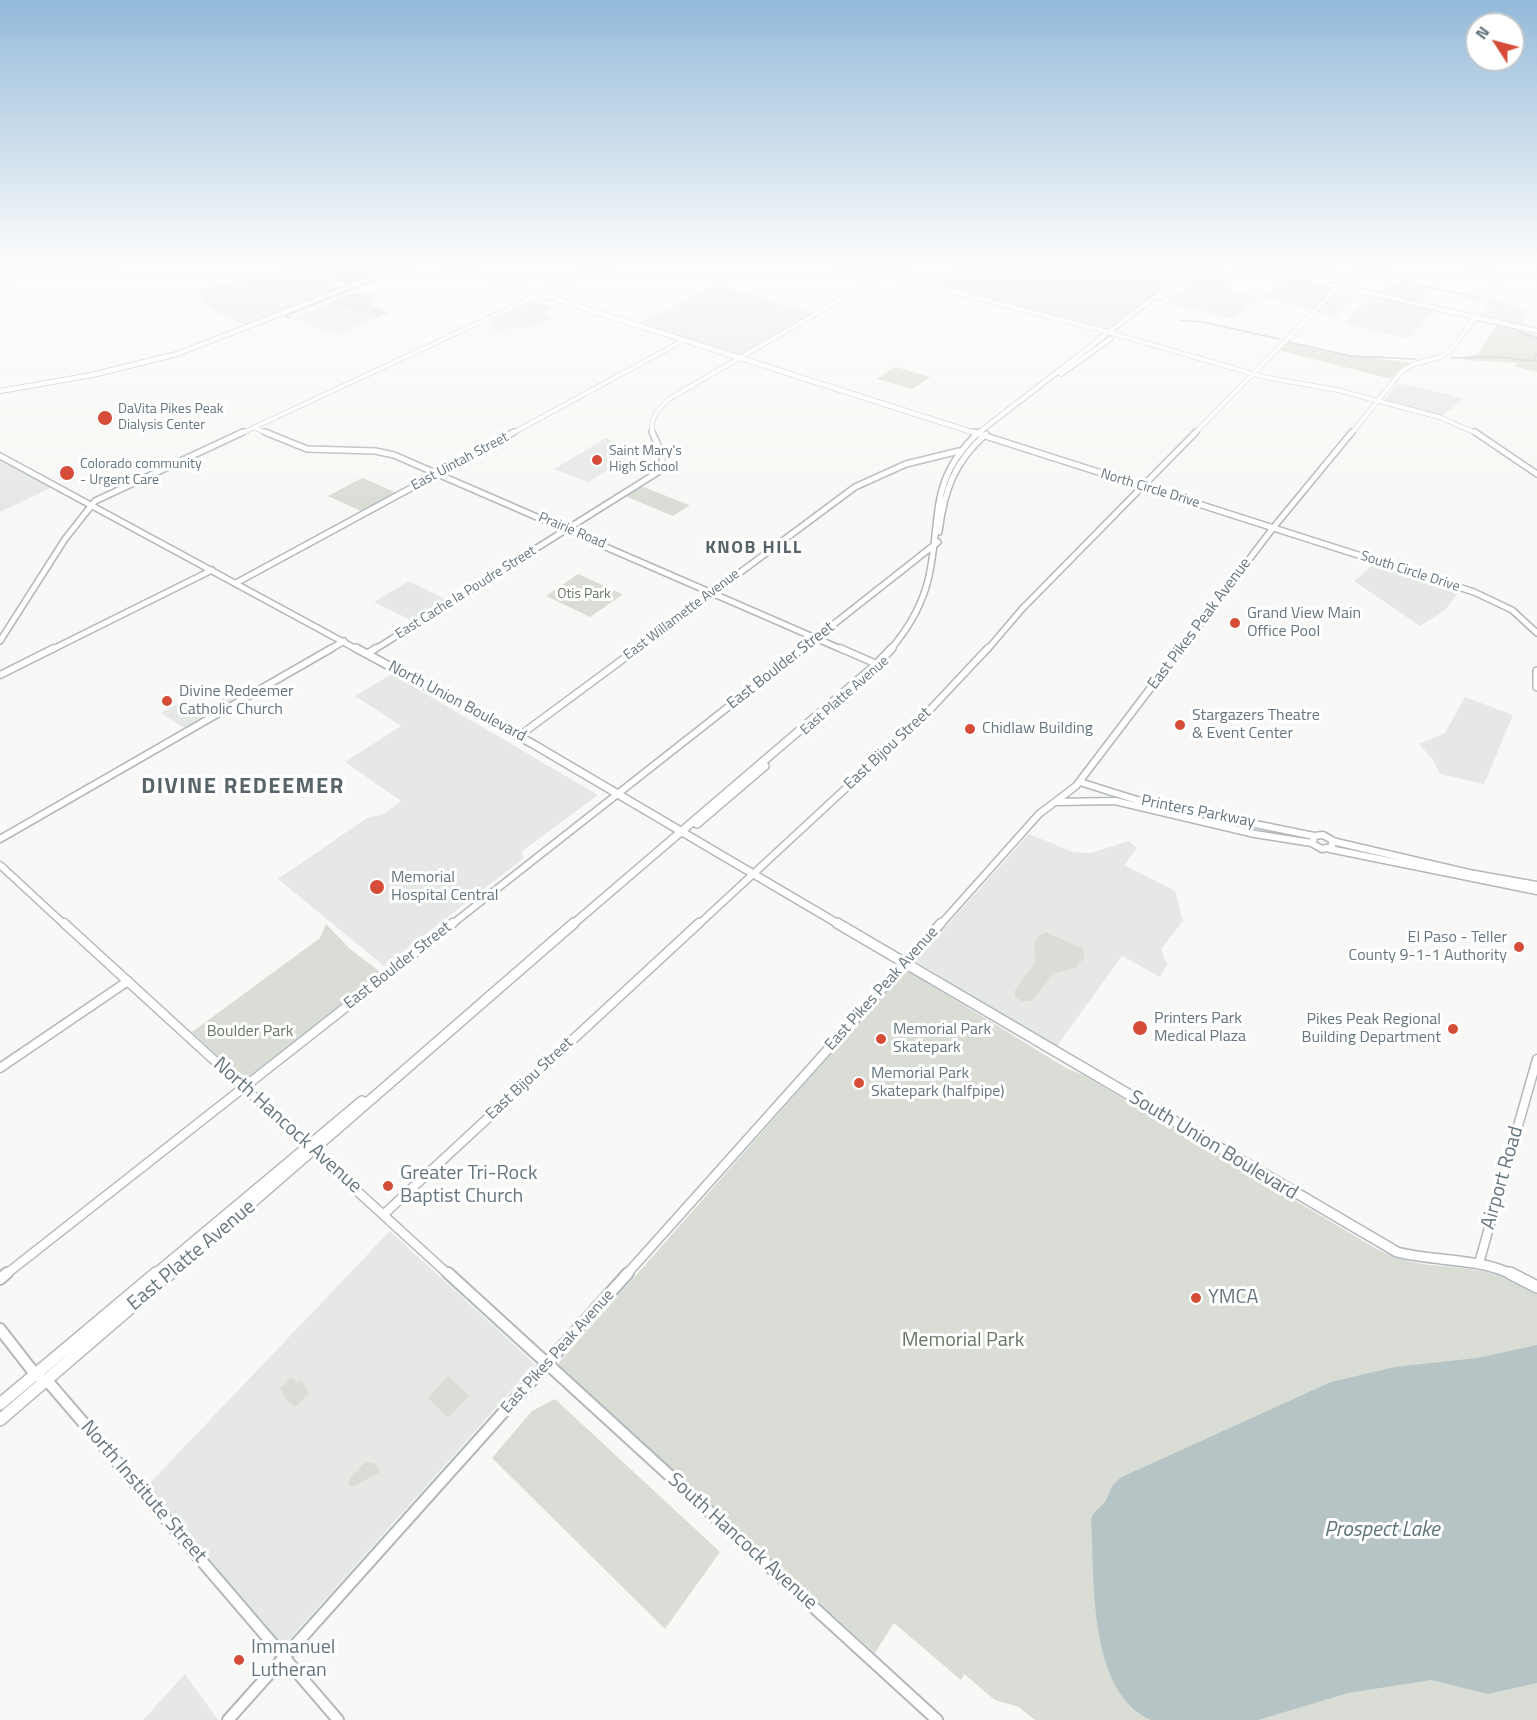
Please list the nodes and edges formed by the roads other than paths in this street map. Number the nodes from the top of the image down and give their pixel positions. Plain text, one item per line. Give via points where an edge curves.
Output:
1 (208, 343) edge
2 (438, 343) edge
3 (677, 343) edge
4 (693, 343) edge
5 (764, 343) edge
6 (1100, 343) edge
7 (1144, 343) edge
8 (1282, 343) edge
9 (1456, 343) edge
10 (739, 358) junction
11 (1252, 374) junction
12 (0, 391) edge
13 (1378, 401) junction
14 (255, 428) junction
15 (980, 435) junction
16 (958, 452) junction
17 (0, 456) edge
18 (439, 474) junction
19 (1537, 474) edge
20 (1140, 486) junction
21 (91, 504) junction
22 (1273, 528) junction
23 (568, 529) junction
24 (934, 548) junction
25 (212, 570) junction
26 (928, 580) junction
27 (236, 583) junction
28 (932, 588) junction
29 (714, 592) junction
30 (924, 593) junction
31 (926, 603) junction
32 (1537, 633) edge
33 (817, 637) junction
34 (0, 641) edge
35 (344, 641) junction
36 (367, 654) junction
37 (879, 665) junction
38 (1537, 671) edge
39 (0, 675) edge
40 (1537, 687) edge
41 (519, 736) junction
42 (1081, 783) junction
43 (617, 794) junction
44 (1115, 801) junction
45 (1053, 802) junction
46 (682, 832) junction
47 (1314, 838) junction
48 (0, 839) edge
49 (1329, 846) junction
50 (0, 865) edge
51 (753, 874) junction
52 (1537, 885) edge
53 (1537, 891) edge
54 (905, 963) junction
55 (128, 981) junction
56 (1537, 1059) edge
57 (0, 1068) edge
58 (243, 1088) junction
59 (311, 1147) junction
60 (383, 1215) junction
61 (1479, 1263) junction
62 (0, 1279) edge
63 (1537, 1287) edge
64 (0, 1329) edge
65 (546, 1364) junction
66 (35, 1374) junction
67 (46, 1380) junction
68 (0, 1404) edge
69 (0, 1420) edge
70 (285, 1658) junction
71 (228, 1720) edge
72 (338, 1720) edge
73 (937, 1720) edge

1 - 12 main road via 134,366
2 - 14 main road
3 - 18 main road, East Uintah Street
4 - 10 main road, North Circle Drive
5 - 10 main road
6 - 15 main road, East Platte Avenue
7 - 11 main road
8 - 11 main road, East Bijou Street
9 - 13 main road, East Pikes Peak Avenue via 1450,352 1405,368
10 - 15 main road, North Circle Drive
10 - 23 main road, East Cache la Poudre Street via 669,399 657,411 651,431 664,455 663,466
11 - 13 main road
11 - 20 main road, East Bijou Street
13 - 19 main road via 1466,427
13 - 22 main road, East Pikes Peak Avenue
14 - 18 main road, Prairie Road via 303,449 383,452
14 - 21 main road
15 - 16 main road, East Platte Avenue
15 - 20 main road, North Circle Drive
15 - 24 main road, East Platte Avenue via 947,484
16 - 24 main road, East Platte Avenue via 938,495
16 - 29 main road, East Willamette Avenue via 890,470 855,487
17 - 21 main road, North Union Boulevard
18 - 23 main road, Prairie Road
18 - 27 main road, East Uintah Street
20 - 22 main road, North Circle Drive
20 - 51 main road, East Bijou Street via 924,717
21 - 25 main road, North Union Boulevard
21 - 34 main road
22 - 32 main road, South Circle Drive via 1486,597 1518,614
22 - 42 main road, East Pikes Peak Avenue
23 - 29 main road, Prairie Road
23 - 36 main road, East Cache la Poudre Street
24 - 26 main road, East Platte Avenue
24 - 28 main road, East Platte Avenue
24 - 33 main road, East Boulder Street
25 - 27 main road, North Union Boulevard
25 - 39 main road
26 - 28 main road
26 - 30 main road, East Platte Avenue
27 - 35 main road, North Union Boulevard
28 - 31 main road, East Platte Avenue
29 - 33 main road, Prairie Road
29 - 41 main road, East Willamette Avenue
30 - 31 main road
30 - 37 main road, East Platte Avenue via 909,624
31 - 37 main road, East Platte Avenue via 909,634
33 - 37 main road, Prairie Road
33 - 43 main road, East Boulder Street
35 - 36 main road, North Union Boulevard
35 - 48 main road
36 - 41 main road, North Union Boulevard
37 - 46 main road, East Platte Avenue
38 - 40 main road
41 - 43 main road, North Union Boulevard
42 - 44 main road, Printers Parkway via 1102,798
42 - 45 main road, East Pikes Peak Avenue
42 - 47 main road, Printers Parkway via 1137,800
43 - 46 main road, North Union Boulevard
43 - 58 main road, East Boulder Street
44 - 45 main road, Printers Parkway
44 - 47 main road, Printers Parkway via 1252,833
45 - 54 main road, East Pikes Peak Avenue
46 - 51 main road, North Union Boulevard
46 - 59 main road, East Platte Avenue
47 - 49 main road
47 - 49 main road via 1328,837
49 - 52 main road
49 - 53 main road
50 - 55 main road, North Hancock Avenue
51 - 54 main road, North Union Boulevard
51 - 60 main road, East Bijou Street
54 - 61 main road, South Union Boulevard via 1383,1245 1423,1259
54 - 65 main road, East Pikes Peak Avenue
55 - 57 main road
55 - 58 main road, North Hancock Avenue
56 - 61 main road, Airport Road
58 - 59 main road, North Hancock Avenue
58 - 62 main road, East Boulder Street
59 - 60 main road, North Hancock Avenue
59 - 66 main road, East Platte Avenue
59 - 67 main road, East Platte Avenue
60 - 65 main road, North Hancock Avenue
61 - 63 main road, South Union Boulevard
64 - 66 main road, North Institute Street
65 - 70 main road, East Pikes Peak Avenue
65 - 73 main road, South Hancock Avenue
66 - 67 main road, North Institute Street
66 - 68 main road, East Platte Avenue
67 - 69 main road, East Platte Avenue
67 - 70 main road, North Institute Street
70 - 71 main road, East Pikes Peak Avenue
70 - 72 main road, North Institute Street

